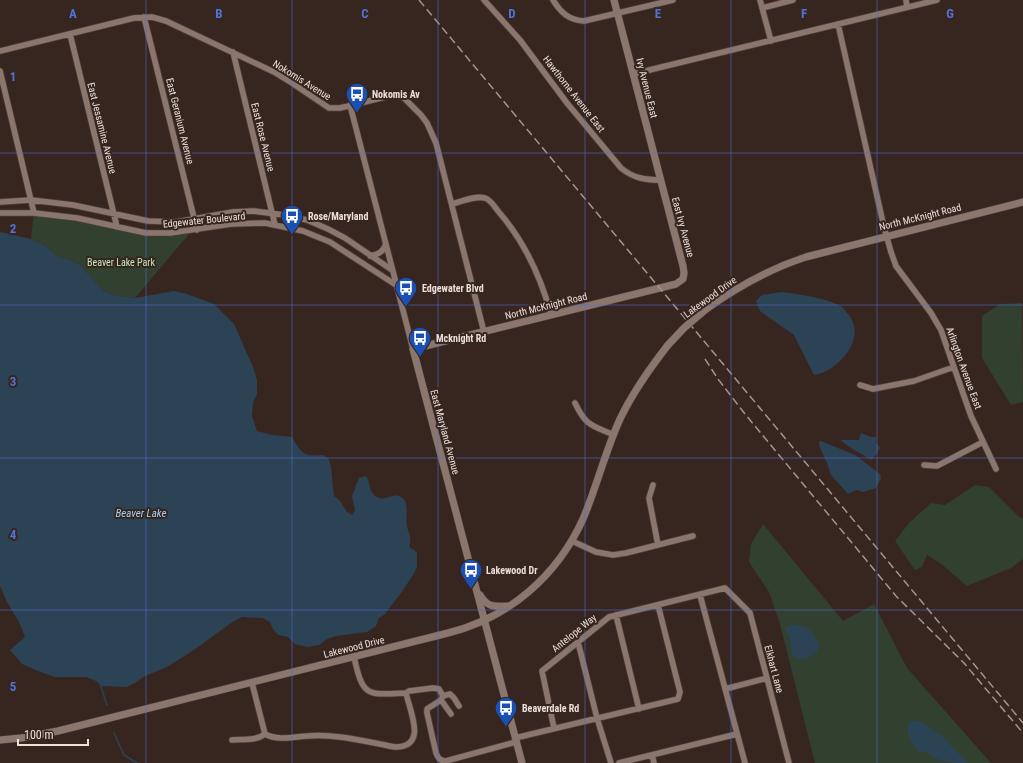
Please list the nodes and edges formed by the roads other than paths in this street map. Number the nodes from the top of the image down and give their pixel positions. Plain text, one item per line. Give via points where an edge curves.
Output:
1 (484, 0) edge
2 (553, 0) edge
3 (614, 0) edge
4 (673, 0) edge
5 (760, 0) edge
6 (793, 0) edge
7 (906, 0) edge
8 (937, 0) edge
9 (908, 7) junction
10 (762, 8) junction
11 (618, 14) junction
12 (144, 17) junction
13 (838, 24) junction
14 (70, 34) junction
15 (771, 41) junction
16 (0, 52) edge
17 (232, 52) junction
18 (0, 71) edge
19 (633, 74) junction
20 (350, 105) junction
21 (660, 180) junction
22 (31, 200) junction
23 (0, 202) edge
24 (1023, 202) edge
25 (452, 204) junction
26 (0, 213) edge
27 (34, 213) junction
28 (272, 213) junction
29 (115, 215) junction
30 (195, 218) junction
31 (117, 226) junction
32 (275, 226) junction
33 (197, 230) junction
34 (886, 236) junction
35 (386, 244) junction
36 (823, 252) joint
37 (370, 256) junction
38 (392, 270) junction
39 (683, 279) joint
40 (396, 285) junction
41 (551, 315) junction
42 (484, 332) junction
43 (413, 349) junction
44 (954, 367) junction
45 (860, 385) dead end
46 (574, 403) dead end
47 (614, 435) junction
48 (983, 442) junction
49 (924, 465) dead end
50 (996, 469) dead end
51 (653, 485) dead end
52 (693, 536) dead end
53 (572, 541) junction
54 (658, 545) junction
55 (475, 585) junction
56 (725, 588) joint
57 (700, 594) junction
58 (511, 605) junction
59 (658, 605) junction
60 (616, 615) junction
61 (485, 620) junction
62 (578, 642) junction
63 (354, 657) junction
64 (767, 678) junction
65 (252, 683) junction
66 (725, 689) junction
67 (406, 693) junction
68 (442, 698) junction
69 (459, 706) dead end
70 (639, 709) junction
71 (451, 714) dead end
72 (597, 718) junction
73 (554, 728) junction
74 (265, 734) junction
75 (737, 734) junction
76 (0, 740) edge
77 (232, 740) dead end
78 (516, 740) junction
79 (652, 755) junction
80 (522, 763) edge
81 (611, 763) edge
82 (620, 763) edge
83 (654, 763) edge
84 (744, 763) edge
85 (789, 763) edge

1 - 21 street, Hawthorne Avenue East via 520,40 567,103 621,168 640,179
2 - 11 street via 564,14 578,21 590,21
3 - 11 street, Ivy Avenue East
4 - 11 street
5 - 10 street
6 - 10 street
7 - 9 street
8 - 9 street
9 - 13 street
10 - 15 street
11 - 19 street, Ivy Avenue East
12 - 14 street, Nokomis Avenue
12 - 17 street, Nokomis Avenue via 161,19
12 - 30 street, East Geranium Avenue
13 - 15 street
13 - 34 street, Arlington Avenue East
14 - 16 street, Nokomis Avenue
14 - 29 street, East Jessamine Avenue
15 - 19 street
17 - 20 street, Nokomis Avenue via 274,72 329,108 337,109
17 - 28 street, East Rose Avenue
18 - 22 street
19 - 21 street, Ivy Avenue East
20 - 25 street, Nokomis Avenue via 394,95 404,98 415,107 427,123 436,143
20 - 35 street, East Maryland Avenue
21 - 39 street, East Ivy Avenue via 683,266
22 - 23 street, Edgewater Boulevard
22 - 27 street
22 - 29 street, Edgewater Boulevard via 73,205
24 - 34 street, North McKnight Road
25 - 41 street via 480,198 491,203 512,228 528,254
25 - 42 street, Nokomis Avenue
26 - 27 street, Edgewater Boulevard
27 - 31 street, Edgewater Boulevard
28 - 30 street, Edgewater Boulevard via 233,212
28 - 32 street, East Rose Avenue
28 - 37 street, Edgewater Boulevard via 306,220 328,229
29 - 30 street, Edgewater Boulevard via 148,221 176,222
29 - 31 street, East Jessamine Avenue
30 - 33 street, East Geranium Avenue
31 - 33 street, Edgewater Boulevard via 146,233
32 - 33 street, Edgewater Boulevard via 265,223 232,224
32 - 40 street, Edgewater Boulevard via 303,231 330,242
34 - 36 street, North McKnight Road
34 - 44 street, Arlington Avenue East via 896,266 937,322
35 - 37 street via 383,251
35 - 38 street, East Maryland Avenue
36 - 47 street, Lakewood Drive, bridge via 793,261 757,277 723,297 684,328 636,390
37 - 38 street, Edgewater Boulevard
38 - 40 street, East Maryland Avenue
39 - 41 street, North McKnight Road via 676,284
40 - 43 street, East Maryland Avenue
41 - 42 street, North McKnight Road
42 - 43 street, North McKnight Road
43 - 55 street, East Maryland Avenue
44 - 45 street via 914,381 874,389
44 - 48 street, Arlington Avenue East
46 - 47 street via 585,421
47 - 53 street, Lakewood Drive via 586,512
48 - 49 street via 937,466
48 - 50 street, Arlington Avenue East
51 - 54 street via 649,498
52 - 54 street
53 - 54 street via 596,552 613,554
53 - 58 street, Lakewood Drive via 536,586
55 - 58 street via 483,600 489,605
55 - 61 street, East Maryland Avenue
56 - 57 street, Antelope Way
56 - 64 street, Elkhart Lane via 750,613
57 - 59 street, Antelope Way
57 - 66 street
58 - 61 street, Lakewood Drive
59 - 60 street, Antelope Way
59 - 70 street via 680,697
60 - 62 street, Antelope Way via 609,617
60 - 70 street
61 - 63 street, Lakewood Drive via 454,632
61 - 78 street, East Maryland Avenue
62 - 72 street
62 - 73 street, Antelope Way via 542,671
63 - 65 street, Lakewood Drive
63 - 67 street via 358,678 364,689 372,693
64 - 66 street
64 - 85 street, Elkhart Lane
65 - 74 street
65 - 76 street, Lakewood Drive via 58,731
66 - 75 street
67 - 68 street via 433,688 439,689
67 - 74 street via 415,731 414,739 402,747 323,735 291,738 270,737
68 - 69 street via 450,694
68 - 71 street
68 - 78 street via 426,712 439,759 446,761
70 - 72 street
72 - 73 street
72 - 81 street
73 - 78 street
74 - 77 street via 260,738
75 - 79 street
75 - 84 street
78 - 80 street, East Maryland Avenue
79 - 82 street
79 - 83 street

